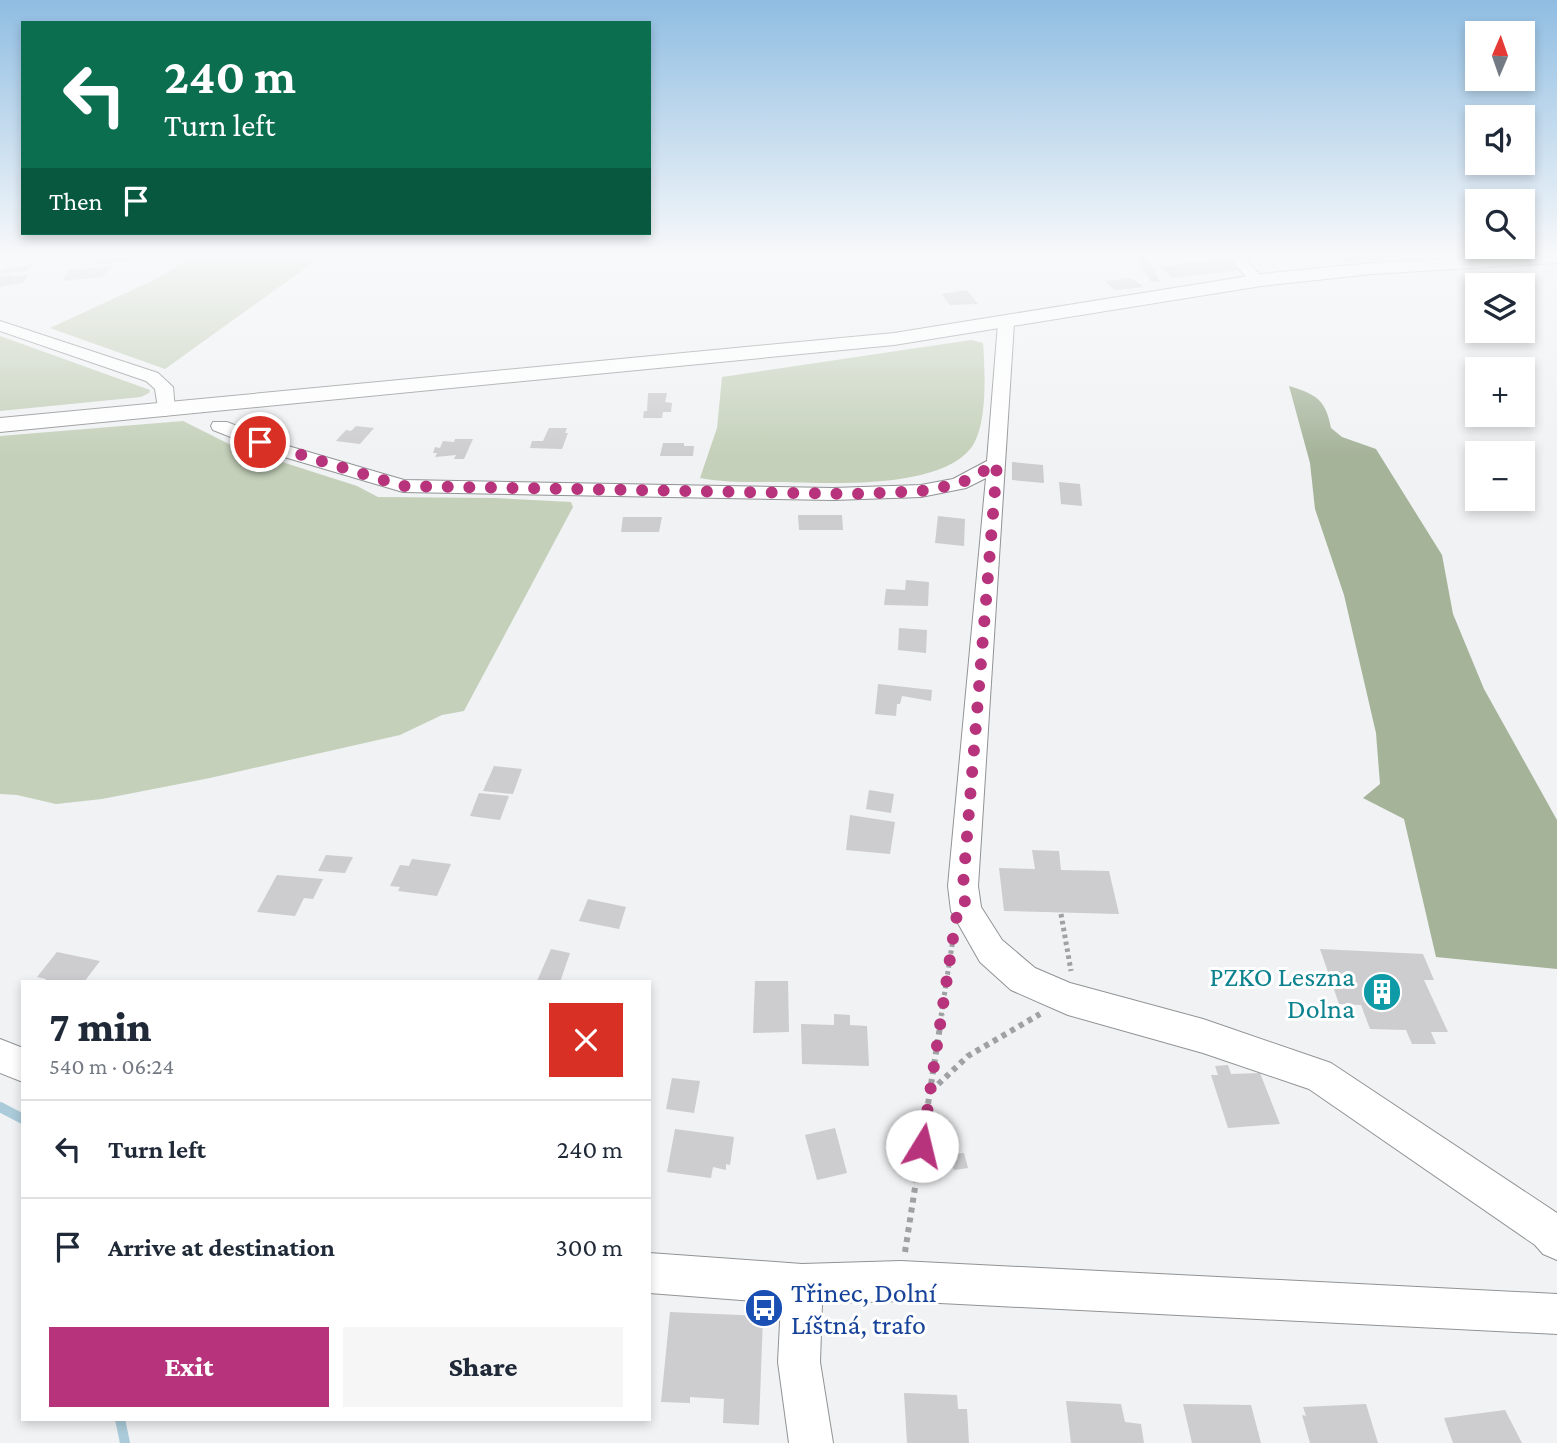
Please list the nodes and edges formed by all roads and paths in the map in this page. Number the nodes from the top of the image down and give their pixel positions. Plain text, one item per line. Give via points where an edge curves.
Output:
1 (1016, 321) edge
2 (1006, 323) junction
3 (0, 326) edge
4 (166, 410) junction
5 (0, 425) edge
6 (220, 426) dead end
7 (997, 464) junction
8 (966, 911) junction
9 (1061, 914) dead end
10 (1068, 999) junction
11 (0, 1056) edge
12 (21, 1064) edge
13 (930, 1092) junction
14 (1557, 1240) edge
15 (651, 1273) edge
16 (901, 1281) junction
17 (802, 1284) junction
18 (1557, 1314) edge
19 (811, 1443) edge

1 - 2 street
2 - 4 street via 894,340
2 - 7 street
3 - 4 street via 152,377 164,387
4 - 5 street
6 - 7 street via 281,450 402,486 845,494 921,491 959,484
7 - 8 street via 963,886
8 - 10 street via 990,951 1023,979
8 - 13 path via 956,918
9 - 10 path via 1074,990
10 - 13 path via 968,1056
10 - 14 street via 1203,1036 1319,1075
11 - 12 street
13 - 16 path
15 - 17 street
16 - 17 street
16 - 18 street
17 - 19 street via 799,1362

